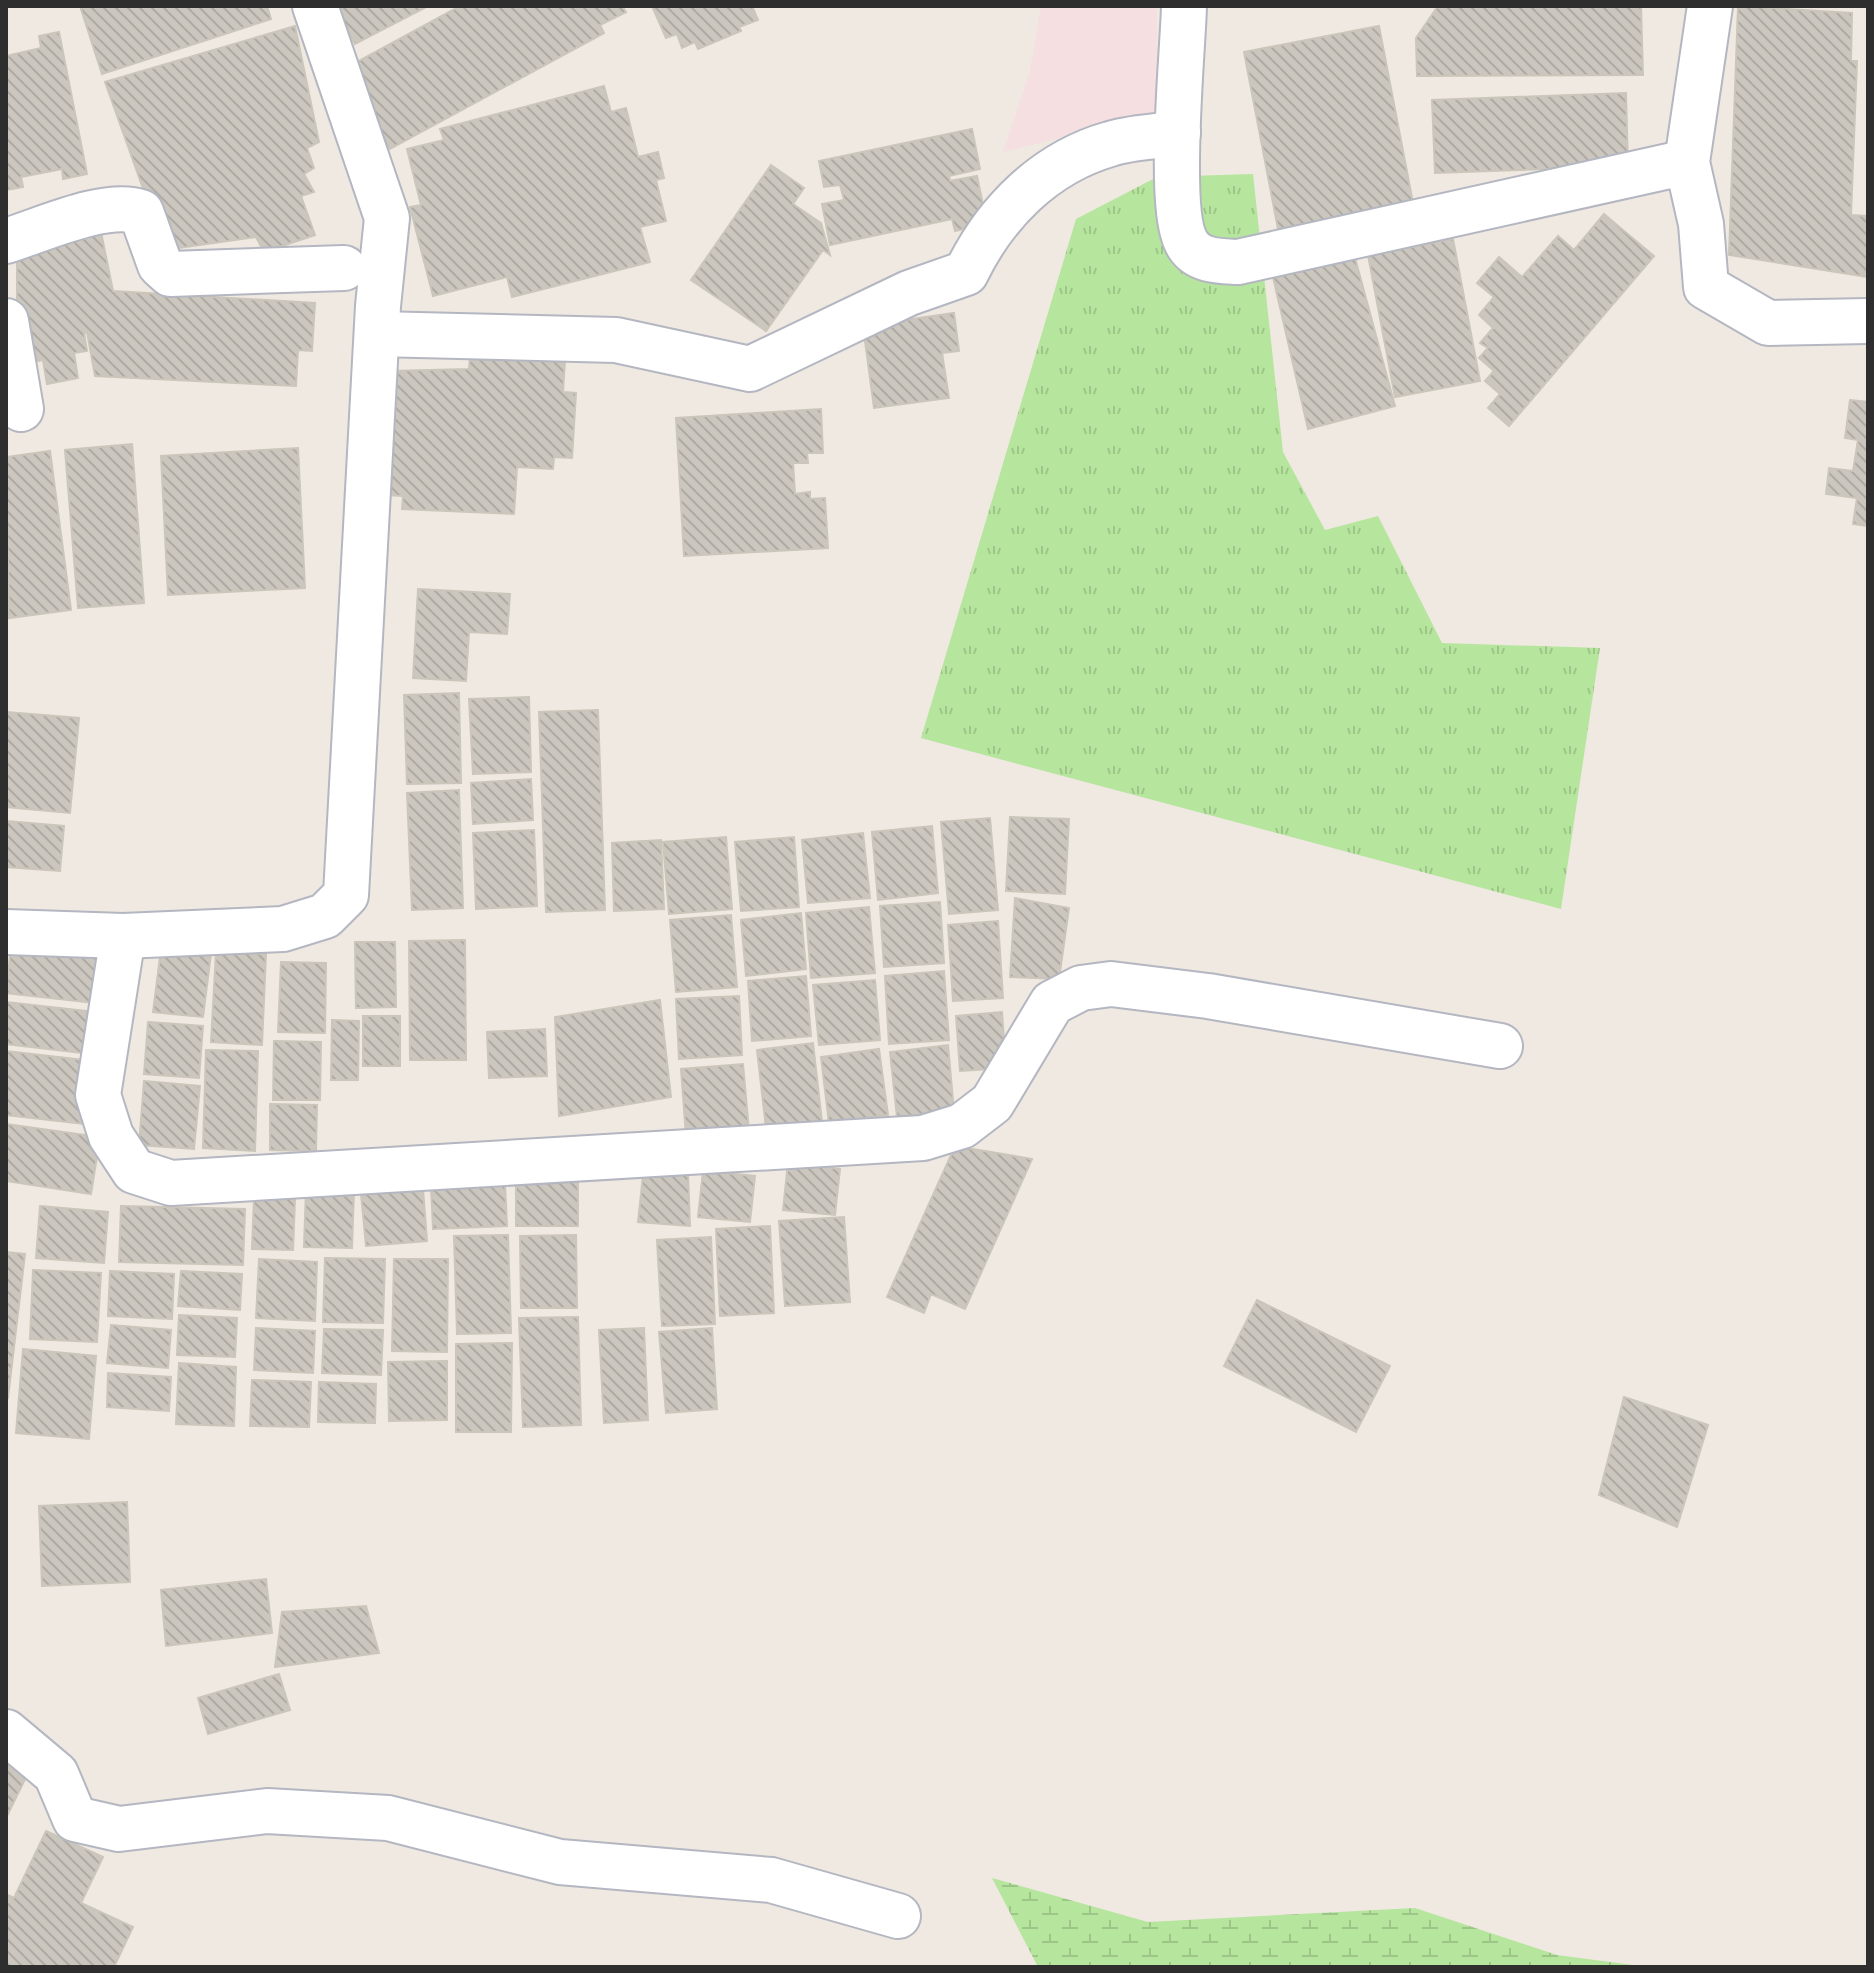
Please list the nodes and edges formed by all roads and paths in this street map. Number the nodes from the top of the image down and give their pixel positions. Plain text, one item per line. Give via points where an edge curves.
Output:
1 (315, 6) edge
2 (1184, 6) edge
3 (1710, 6) edge
4 (1178, 133) junction
5 (1687, 162) junction
6 (6, 241) edge
7 (344, 268) dead end
8 (6, 321) edge
9 (1868, 321) edge
10 (377, 334) junction
11 (21, 409) dead end
12 (6, 932) edge
13 (123, 936) junction
14 (1500, 1046) dead end
15 (6, 1732) edge
16 (898, 1916) dead end

1 - 10 street via 387,218
2 - 4 street
3 - 5 street
4 - 5 street via 1179,215 1188,245 1205,259 1238,262
4 - 10 street via 1109,144 1050,173 1005,209 966,273 909,293 750,369 616,340
5 - 9 street via 1701,224 1706,287 1768,323
6 - 7 street via 96,213 129,209 141,212 160,265 170,274
8 - 11 street
10 - 13 street via 346,895 325,916 283,929
12 - 13 street
13 - 14 street via 98,1095 111,1136 134,1171 171,1183 923,1138 962,1126 992,1103 1052,1003 1081,988 1111,984
15 - 16 street via 56,1774 75,1819 119,1829 267,1811 388,1818 560,1862 771,1880

